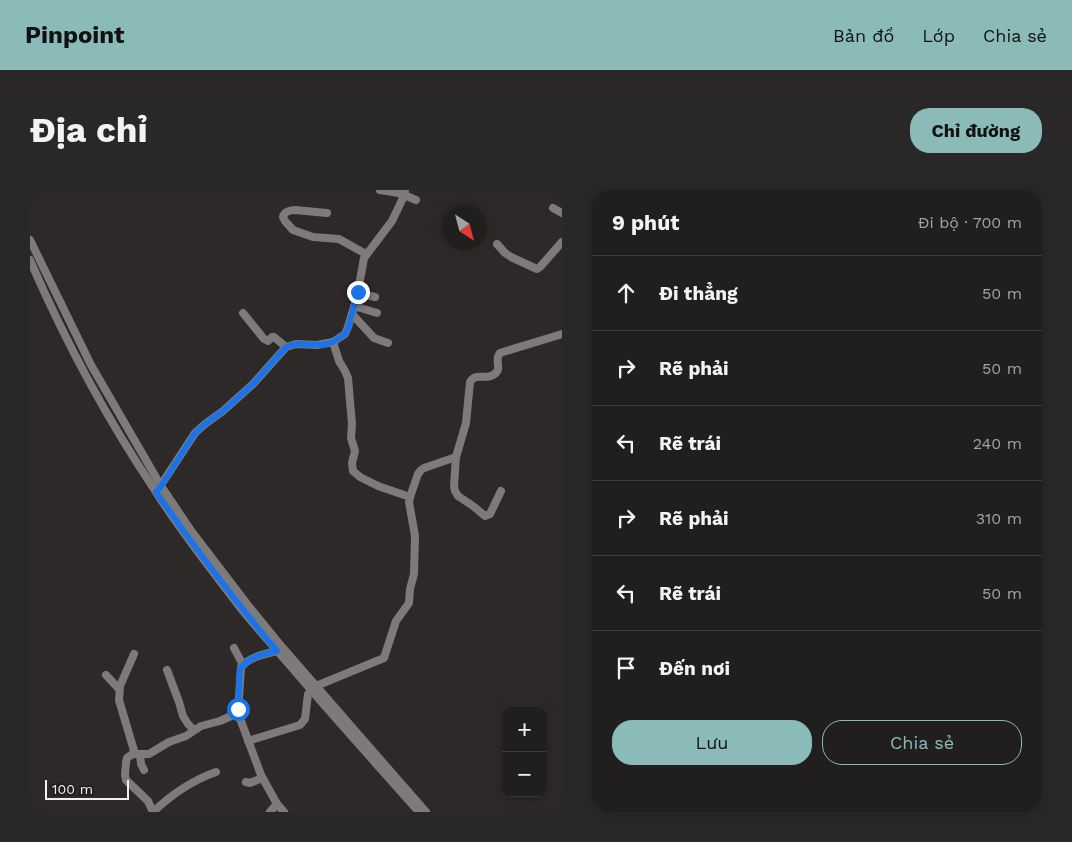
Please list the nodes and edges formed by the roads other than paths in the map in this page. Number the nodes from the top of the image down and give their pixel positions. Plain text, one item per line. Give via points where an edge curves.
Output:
1 (380, 190) edge
2 (405, 193) edge
3 (416, 200) dead end
4 (553, 208) dead end
5 (327, 213) dead end
6 (562, 213) edge
7 (30, 240) edge
8 (562, 242) edge
9 (497, 244) dead end
10 (366, 254) junction
11 (30, 260) edge
12 (358, 293) junction
13 (376, 298) dead end
14 (354, 306) junction
15 (243, 313) dead end
16 (377, 313) dead end
17 (352, 314) junction
18 (562, 334) edge
19 (333, 342) junction
20 (388, 343) dead end
21 (286, 347) junction
22 (456, 457) junction
23 (158, 489) junction
24 (501, 491) dead end
25 (410, 497) junction
26 (234, 648) dead end
27 (277, 651) junction
28 (134, 654) dead end
29 (243, 665) junction
30 (167, 670) dead end
31 (106, 675) dead end
32 (313, 688) junction
33 (119, 689) junction
34 (238, 713) junction
35 (194, 730) junction
36 (248, 741) junction
37 (138, 754) junction
38 (144, 770) dead end
39 (216, 772) dead end
40 (262, 778) junction
41 (138, 782) dead end
42 (246, 782) dead end
43 (129, 783) junction
44 (277, 804) junction
45 (153, 812) edge
46 (270, 812) edge
47 (284, 812) edge
48 (419, 812) edge
49 (426, 812) edge

1 - 2 street
2 - 3 street
2 - 10 street via 392,221
4 - 6 street
5 - 10 street via 291,210 283,217 292,230 313,237 339,239
7 - 23 street via 91,365
8 - 9 street via 537,269 511,257
10 - 12 street
11 - 23 street via 81,367 120,435
12 - 13 street
12 - 14 street
14 - 16 street
14 - 17 street
15 - 21 street via 264,340 274,337
17 - 19 street via 345,334
17 - 20 street via 374,338
18 - 22 street via 500,353 498,371 472,380 466,423
19 - 21 street
19 - 25 street via 348,378 351,438 355,451 352,467 360,477
21 - 23 street via 253,384 195,433
22 - 24 street via 454,486 463,500 488,516
22 - 25 street via 421,470
23 - 27 street via 186,536
23 - 32 street
25 - 32 street via 415,536 414,574 408,603 396,621 384,658
26 - 29 street
27 - 29 street
27 - 32 street
28 - 33 street
29 - 34 street via 240,669
30 - 35 street via 183,716
31 - 33 street
32 - 36 street via 308,694 306,719 300,725
32 - 48 street
32 - 49 street
33 - 37 street via 119,704
34 - 35 street
34 - 36 street
35 - 37 street via 150,754
36 - 40 street
37 - 38 street
37 - 43 street via 127,758 125,776
39 - 45 street via 193,783
40 - 42 street
40 - 44 street
41 - 43 street
43 - 45 street via 148,801
44 - 46 street
44 - 47 street

